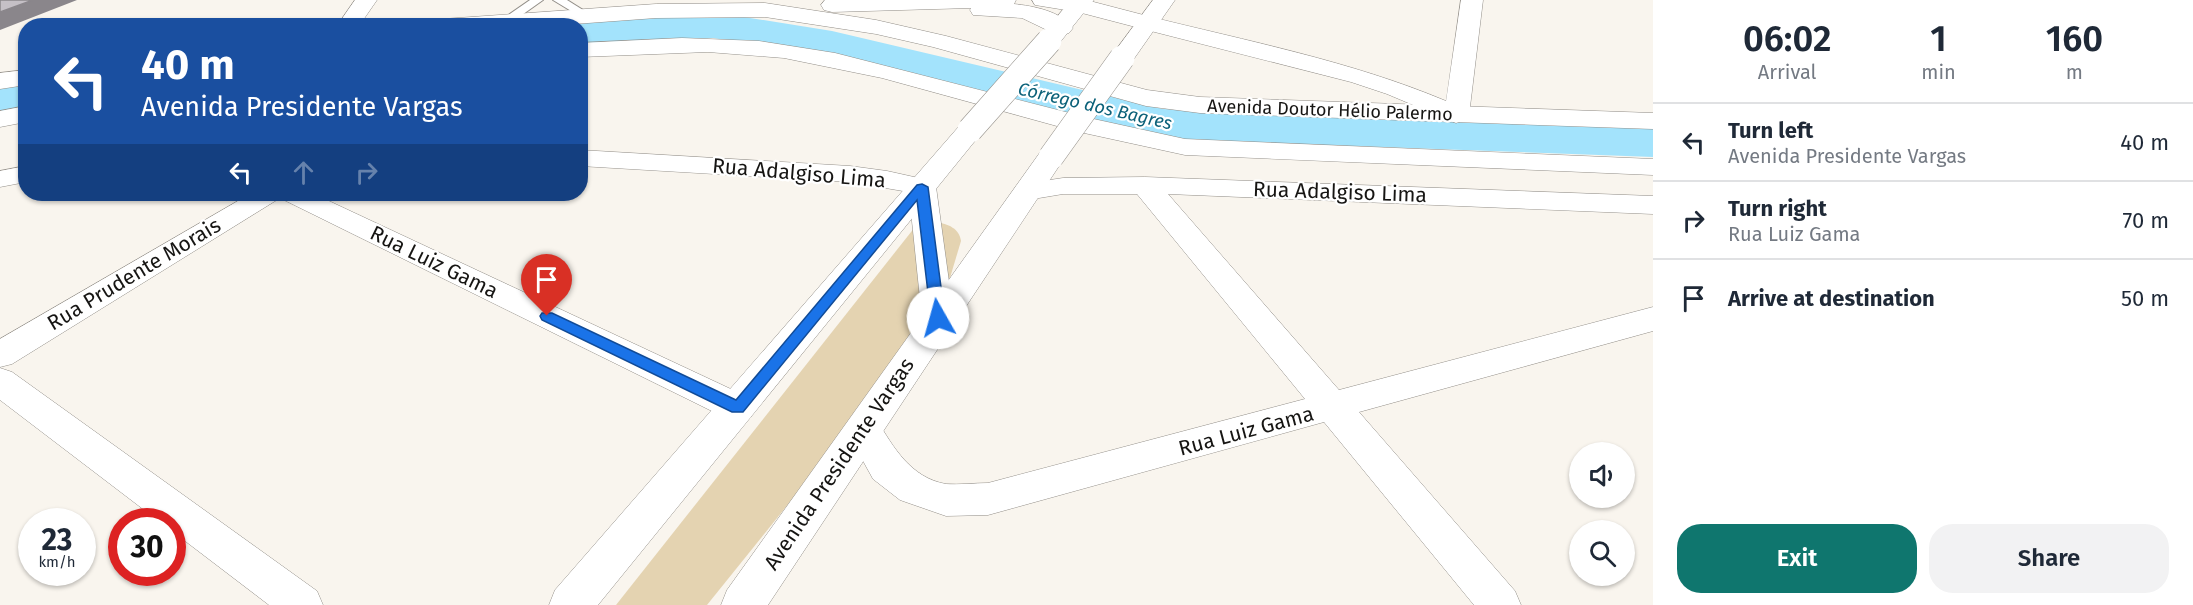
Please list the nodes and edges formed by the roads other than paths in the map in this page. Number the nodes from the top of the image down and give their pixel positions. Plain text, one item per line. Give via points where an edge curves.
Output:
1 (366, 0) edge
2 (537, 0) edge
3 (559, 0) edge
4 (1005, 0) edge
5 (1043, 0) edge
6 (1164, 0) edge
7 (1472, 0) edge
8 (1081, 2) edge
9 (765, 10) junction
10 (585, 15) junction
11 (354, 18) edge
12 (511, 18) edge
13 (539, 18) edge
14 (1147, 23) junction
15 (1055, 34) junction
16 (938, 41) junction
17 (588, 50) edge
18 (1327, 69) junction
19 (18, 78) edge
20 (0, 81) edge
21 (1367, 112) junction
22 (1456, 115) junction
23 (18, 116) edge
24 (0, 119) edge
25 (1653, 122) edge
26 (588, 158) edge
27 (1653, 167) edge
28 (18, 176) edge
29 (0, 179) edge
30 (1145, 184) junction
31 (922, 187) junction
32 (1027, 191) junction
33 (256, 201) edge
34 (307, 201) edge
35 (1653, 205) edge
36 (938, 318) junction
37 (1653, 319) edge
38 (0, 355) edge
39 (0, 381) edge
40 (738, 408) junction
41 (1333, 408) junction
42 (864, 430) junction
43 (302, 605) edge
44 (572, 605) edge
45 (743, 605) edge
46 (1500, 605) edge

1 - 11 street
2 - 12 lane
3 - 10 lane
4 - 9 main road
5 - 8 main road
6 - 14 main road, Avenida Presidente Vargas
7 - 22 street
8 - 14 main road
8 - 15 main road
9 - 10 main road, Avenida Doutor Hélio Palermo
9 - 16 main road, Avenida Doutor Hélio Palermo
10 - 13 main road, Avenida Doutor Hélio Palermo
14 - 18 street
14 - 32 main road, Avenida Presidente Vargas, bridge
15 - 16 main road via 1044,16 1030,12 948,11 926,21 926,29
15 - 31 main road, bridge
16 - 21 main road, Avenida Doutor Hélio Palermo via 1146,98 1200,105
17 - 27 main road via 702,45 783,51 858,65 1130,138 1185,147
18 - 21 street via 1348,85
18 - 22 street via 1396,89
19 - 20 main road
21 - 22 main road, Avenida Doutor Hélio Palermo
22 - 25 main road, Avenida Doutor Hélio Palermo
23 - 24 main road
26 - 31 street, Rua Adalgiso Lima via 850,174
28 - 29 street
30 - 32 street, Rua Adalgiso Lima
30 - 35 street, Rua Adalgiso Lima
30 - 41 street
31 - 36 street
31 - 40 main road
32 - 36 main road, Avenida Presidente Vargas
33 - 38 street, Rua Prudente Morais
34 - 40 street, Rua Luiz Gama
36 - 42 main road, Avenida Presidente Vargas
37 - 41 street, Rua Luiz Gama
39 - 43 street
40 - 44 main road
41 - 42 street, Rua Luiz Gama via 988,499 946,500 913,489 886,468
41 - 46 street
42 - 45 main road, Avenida Presidente Vargas

